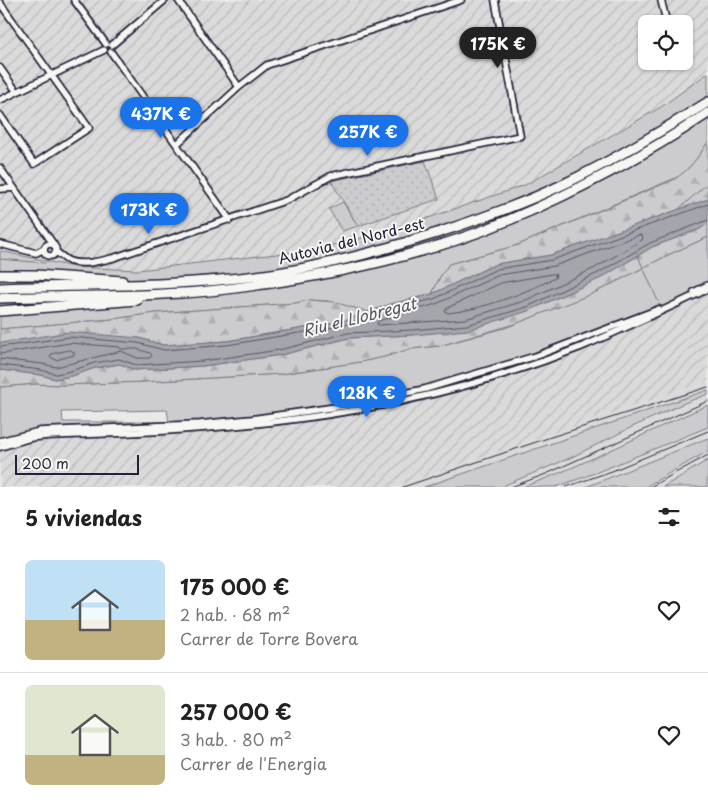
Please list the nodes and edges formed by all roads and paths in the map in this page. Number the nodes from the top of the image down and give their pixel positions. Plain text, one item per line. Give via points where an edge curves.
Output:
1 (74, 0) edge
2 (165, 0) edge
3 (178, 0) edge
4 (462, 0) edge
5 (495, 0) edge
6 (661, 0) edge
7 (0, 4) edge
8 (665, 15) edge
9 (108, 48) junction
10 (0, 68) edge
11 (53, 75) junction
12 (238, 87) junction
13 (17, 92) junction
14 (0, 100) edge
15 (708, 102) edge
16 (708, 113) edge
17 (0, 114) edge
18 (177, 144) junction
19 (0, 168) edge
20 (13, 188) junction
21 (0, 189) edge
22 (230, 220) junction
23 (45, 234) junction
24 (0, 244) edge
25 (54, 245) junction
26 (45, 248) junction
27 (56, 252) junction
28 (50, 256) junction
29 (63, 258) junction
30 (0, 275) edge
31 (156, 284) junction
32 (708, 285) edge
33 (0, 288) edge
34 (708, 289) edge
35 (182, 294) junction
36 (0, 298) edge
37 (0, 311) edge
38 (0, 441) edge
39 (0, 447) edge

1 - 9 street
2 - 9 street
3 - 12 street
4 - 12 street via 267,66
5 - 22 street via 520,136 331,176 287,200
6 - 8 street
7 - 11 street
9 - 11 street
9 - 18 street
10 - 13 street
11 - 13 street
11 - 17 street via 89,128 34,164
12 - 18 street
13 - 14 street
15 - 31 highway, Autovia del Nord-est via 617,157 563,185 516,205 391,248 264,275
16 - 35 highway, Autovia del Nord-est via 614,171 507,221 456,239 321,275
18 - 22 street
19 - 20 street
20 - 21 street
20 - 23 street
22 - 29 street via 96,262 74,262
23 - 25 street
23 - 26 street
24 - 26 street via 36,253
25 - 26 street
25 - 27 street
26 - 28 street
27 - 28 street
27 - 29 street
28 - 29 street via 57,260
30 - 31 highway via 36,274
31 - 33 highway, Autovia del Nord-est
32 - 38 street via 667,306 600,333 425,389 343,406 252,419 40,431
34 - 39 street via 579,347 461,386 398,401 297,419 206,429 47,436
35 - 36 highway, Autovia del Nord-est
35 - 37 highway

